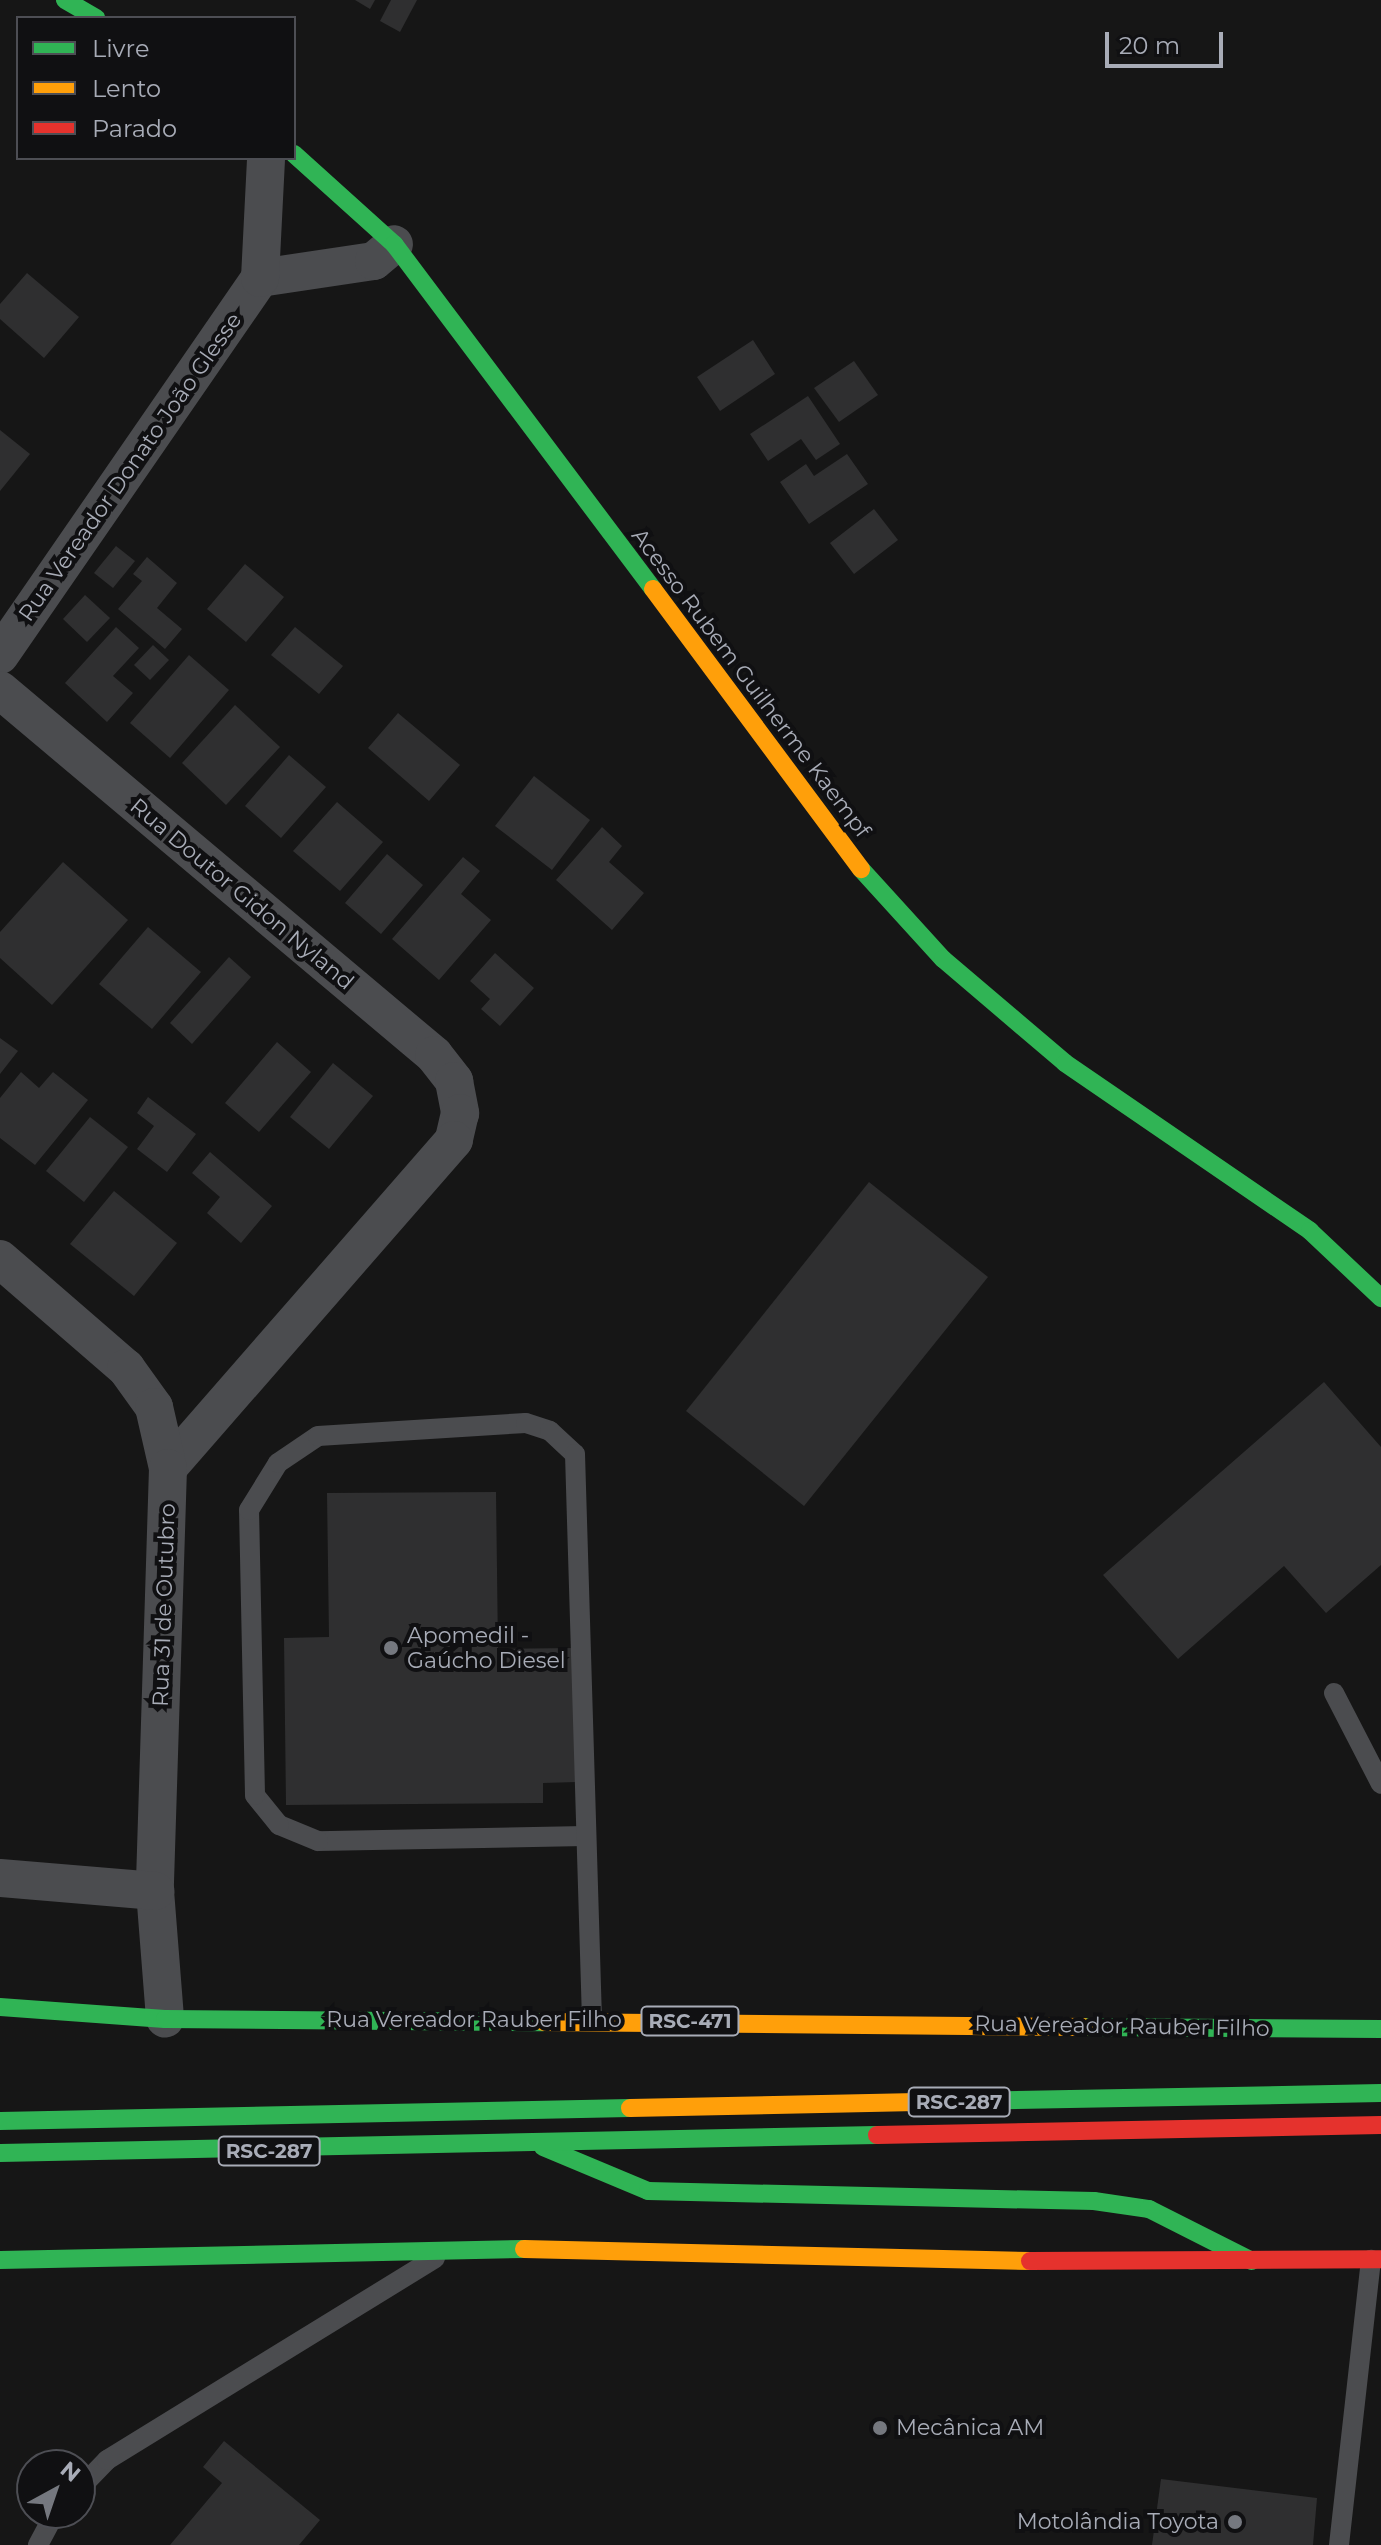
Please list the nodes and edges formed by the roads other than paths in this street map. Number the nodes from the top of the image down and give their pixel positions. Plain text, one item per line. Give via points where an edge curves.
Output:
1 (65, 0) edge
2 (93, 16) edge
3 (296, 156) edge
4 (266, 160) edge
5 (394, 244) junction
6 (260, 278) junction
7 (0, 655) edge
8 (0, 690) edge
9 (0, 1259) edge
10 (1381, 1298) edge
11 (168, 1468) junction
12 (1334, 1693) dead end
13 (1381, 1784) edge
14 (585, 1836) junction
15 (0, 1878) edge
16 (155, 1891) junction
17 (0, 2007) edge
18 (165, 2019) junction
19 (592, 2020) junction
20 (1381, 2029) edge
21 (1381, 2093) edge
22 (0, 2121) edge
23 (1381, 2125) edge
24 (538, 2144) junction
25 (0, 2153) edge
26 (449, 2250) junction
27 (1376, 2259) edge
28 (0, 2260) edge
29 (1252, 2261) junction
30 (96, 2471) edge
31 (1339, 2545) edge

1 - 2 main road
3 - 5 main road, Acesso Rubem Guilherme Kaempf
4 - 6 street
5 - 6 street via 374,261
5 - 10 main road, Acesso Rubem Guilherme Kaempf via 498,375 832,837 943,959 1065,1063 1310,1231
6 - 7 street, Rua Vereador Donato João Glesse
8 - 11 street, Rua Doutor Gidon Nyland via 434,1055 454,1081 460,1113 454,1140
9 - 11 street, Rua 31 de Outubro via 126,1368 154,1407
11 - 16 street, Rua 31 de Outubro
12 - 13 lane
14 - 14 lane via 575,1454 550,1431 526,1423 318,1436 278,1463 249,1510 255,1795 279,1825 318,1841
14 - 19 lane
15 - 16 street
16 - 18 street, Rua 31 de Outubro
17 - 18 main road, Rua Vereador Rauber Filho / RSC-471
18 - 19 main road, Rua Vereador Rauber Filho / RSC-471
19 - 20 main road, Rua Vereador Rauber Filho / RSC-471
21 - 22 main road, RSC-287
23 - 24 main road, RSC-287
24 - 25 main road, RSC-287
24 - 29 main road via 648,2191 1094,2201 1149,2209
26 - 28 main road
26 - 29 main road
26 - 30 lane
27 - 29 main road
27 - 31 lane

